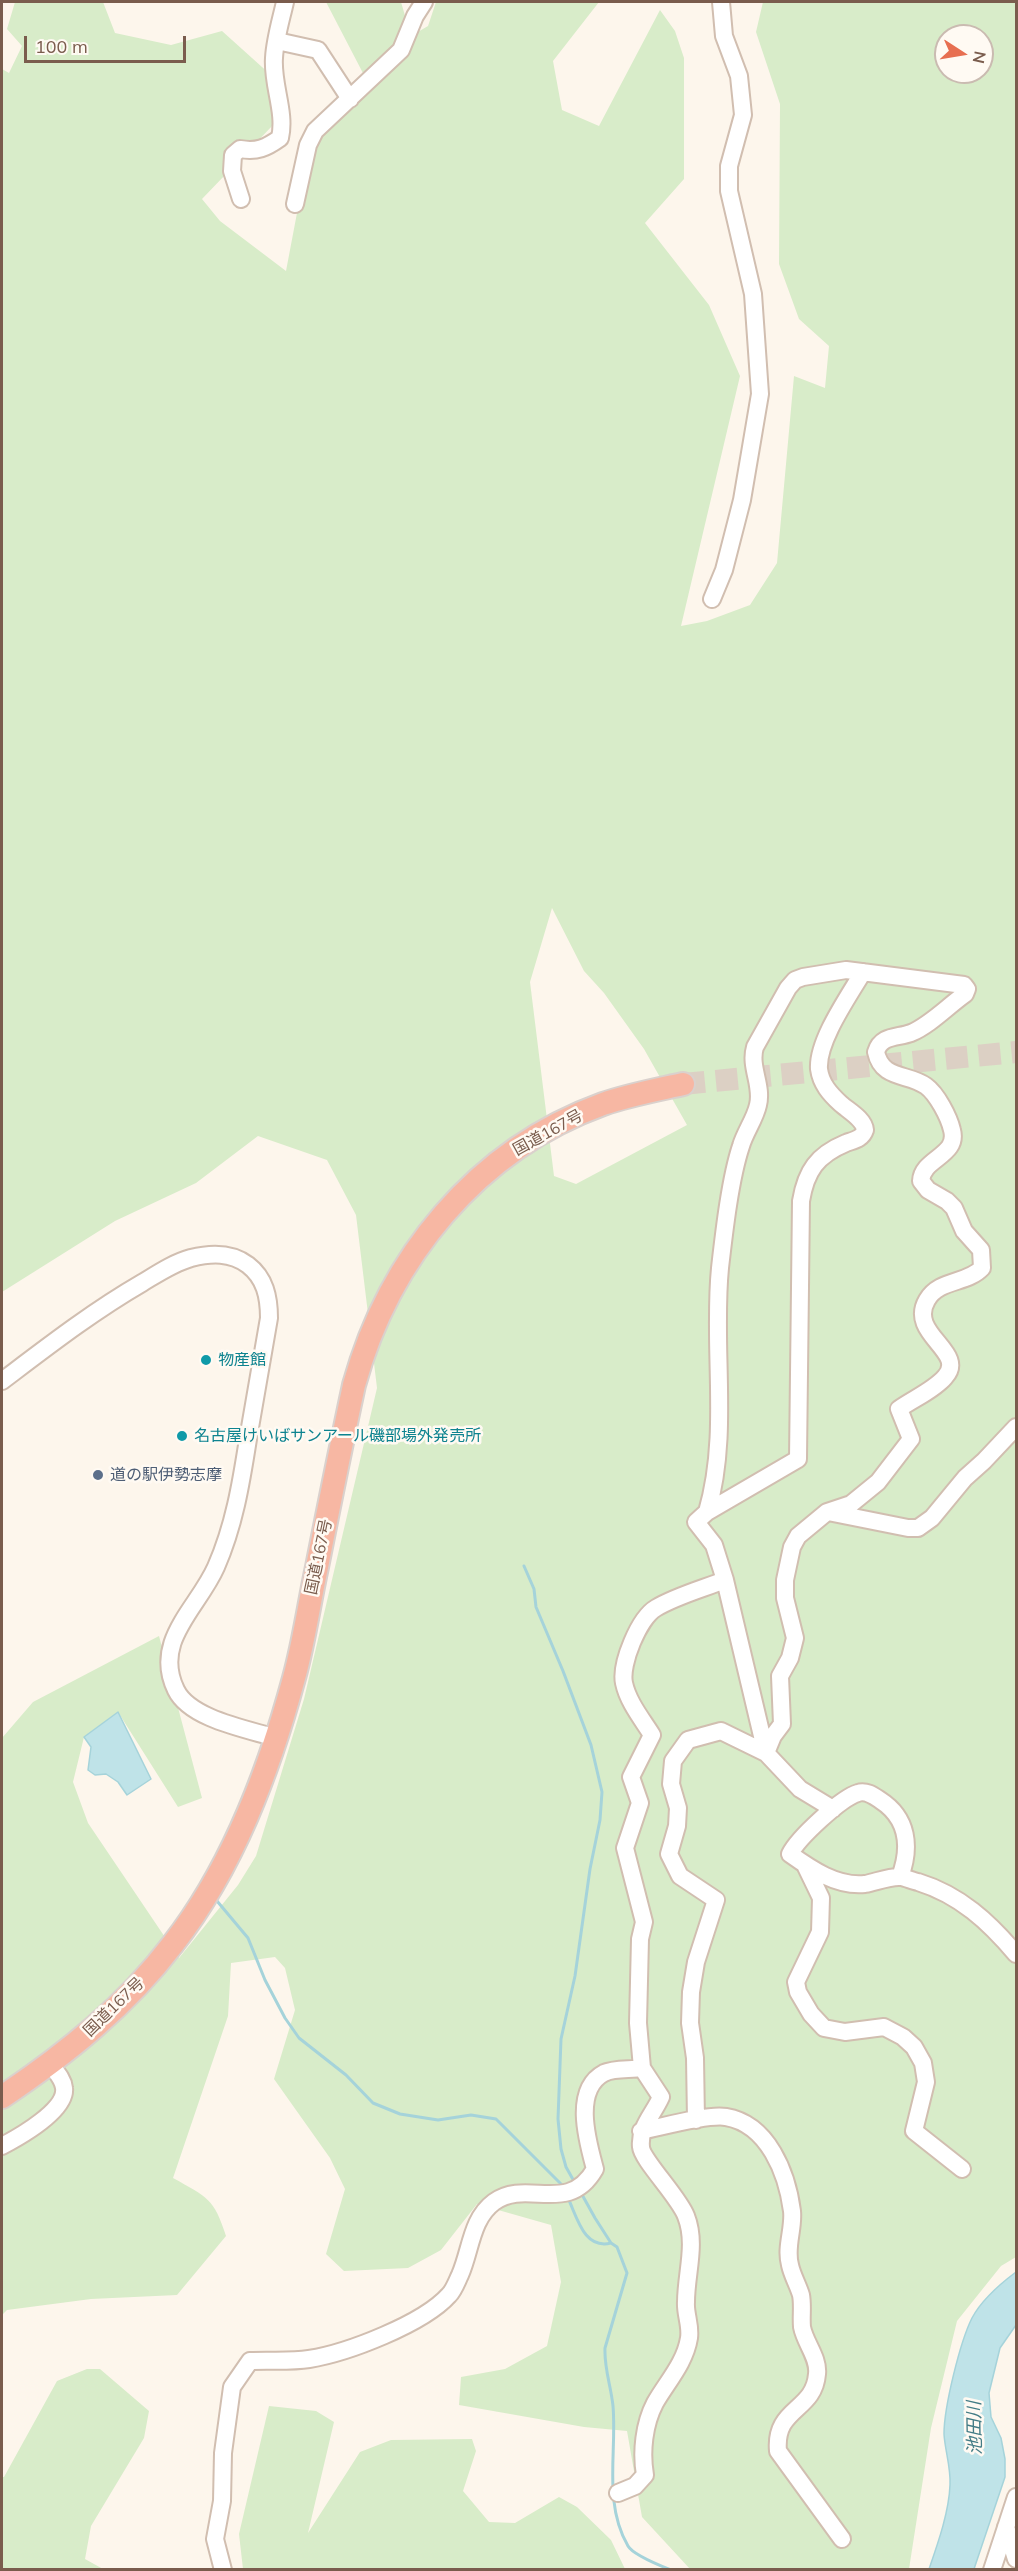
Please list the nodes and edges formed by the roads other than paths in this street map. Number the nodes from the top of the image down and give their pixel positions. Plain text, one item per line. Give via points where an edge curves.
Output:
1 (285, 2) edge
2 (424, 2) edge
3 (721, 2) edge
4 (277, 41) junction
5 (350, 99) junction
6 (242, 199) dead end
7 (295, 204) dead end
8 (711, 599) dead end
9 (863, 972) junction
10 (682, 1084) tunnel mouth
11 (2, 1381) edge
12 (1017, 1427) edge
13 (707, 1512) junction
14 (827, 1512) junction
15 (725, 1580) junction
16 (276, 1738) junction
17 (766, 1753) junction
18 (833, 1809) junction
19 (805, 1865) junction
20 (900, 1877) junction
21 (1017, 1954) edge
22 (50, 2064) junction
23 (642, 2068) junction
24 (2, 2097) edge
25 (696, 2120) junction
26 (641, 2131) junction
27 (2, 2146) edge
28 (962, 2169) dead end
29 (618, 2493) dead end
30 (1017, 2497) edge
31 (1006, 2527) junction
32 (842, 2539) dead end
33 (1017, 2559) edge
34 (224, 2570) edge
35 (992, 2570) edge

1 - 4 street
2 - 5 street via 401,50
3 - 8 street via 724,36 739,75 743,115 729,166 729,190 753,294 760,394 742,500 724,570
4 - 5 street via 318,50
4 - 6 street via 275,91 283,125 280,138 267,147 254,151 240,149 233,155 232,171
5 - 7 street via 315,131 308,145
9 - 13 street via 846,970 795,980 752,1057 759,1104 736,1164 720,1268 717,1439 714,1489
9 - 13 street via 837,1017 819,1061 824,1085 863,1122 865,1130 861,1137 821,1156 811,1167 803,1188 798,1459
9 - 14 street via 958,983 967,989 914,1032 880,1042 876,1052 889,1072 932,1091 952,1127 950,1147 923,1171 921,1181 951,1204 964,1231 981,1250 984,1262 979,1271 944,1285 926,1301 922,1321 950,1357 950,1367 946,1376 899,1409 911,1439 905,1449 867,1492 851,1504
10 - 16 highway, 国道167号 via 603,1104 552,1127 503,1160 457,1200 418,1244 374,1323 354,1385 294,1677
11 - 16 street via 103,1306 189,1258 225,1254 256,1271 269,1302 269,1318 235,1517 215,1570 181,1622 168,1662 177,1693 190,1707
12 - 14 street via 965,1478 932,1518 918,1527
13 - 15 street via 696,1522 714,1545
14 - 17 street via 792,1546 785,1598 795,1638 780,1676 782,1724
15 - 17 street
15 - 23 street via 654,1609 639,1627 629,1650 623,1681 652,1735 631,1777 640,1803 625,1848 644,1922 638,2023
16 - 22 highway, 国道167号 via 252,1804 217,1877 175,1942 115,2009
17 - 18 street via 800,1789
17 - 25 street via 721,1731 688,1740 673,1761 671,1784 678,1808 669,1854 680,1876 716,1900 696,1962 691,1992
18 - 19 street via 796,1842 790,1854
18 - 20 street via 863,1792 893,1810 901,1819 907,1848
19 - 20 street via 840,1881 861,1884
19 - 28 street via 821,1898 820,1932 796,1982 798,1992 824,2028 845,2032 884,2027 914,2047 923,2063 926,2082 914,2131
20 - 21 street via 932,1886 962,1902 992,1926
22 - 24 highway, 国道167号
22 - 27 street via 60,2077 63,2098 45,2118
23 - 26 street via 661,2097
23 - 34 street via 604,2073 592,2086 583,2122 595,2169 586,2183 559,2195 527,2192 496,2200 480,2214 450,2294 422,2315 331,2355 250,2361 232,2387 223,2452 222,2501 215,2538
25 - 26 street
25 - 32 street via 724,2117 743,2122 756,2131 768,2145 789,2188 792,2215 788,2254 801,2296 802,2328 818,2372 811,2394 785,2417 778,2451
26 - 29 street via 641,2150 686,2216 691,2255 685,2304 690,2337 685,2355 650,2415 643,2446 645,2475 635,2486
30 - 31 street
31 - 33 street
31 - 35 street

